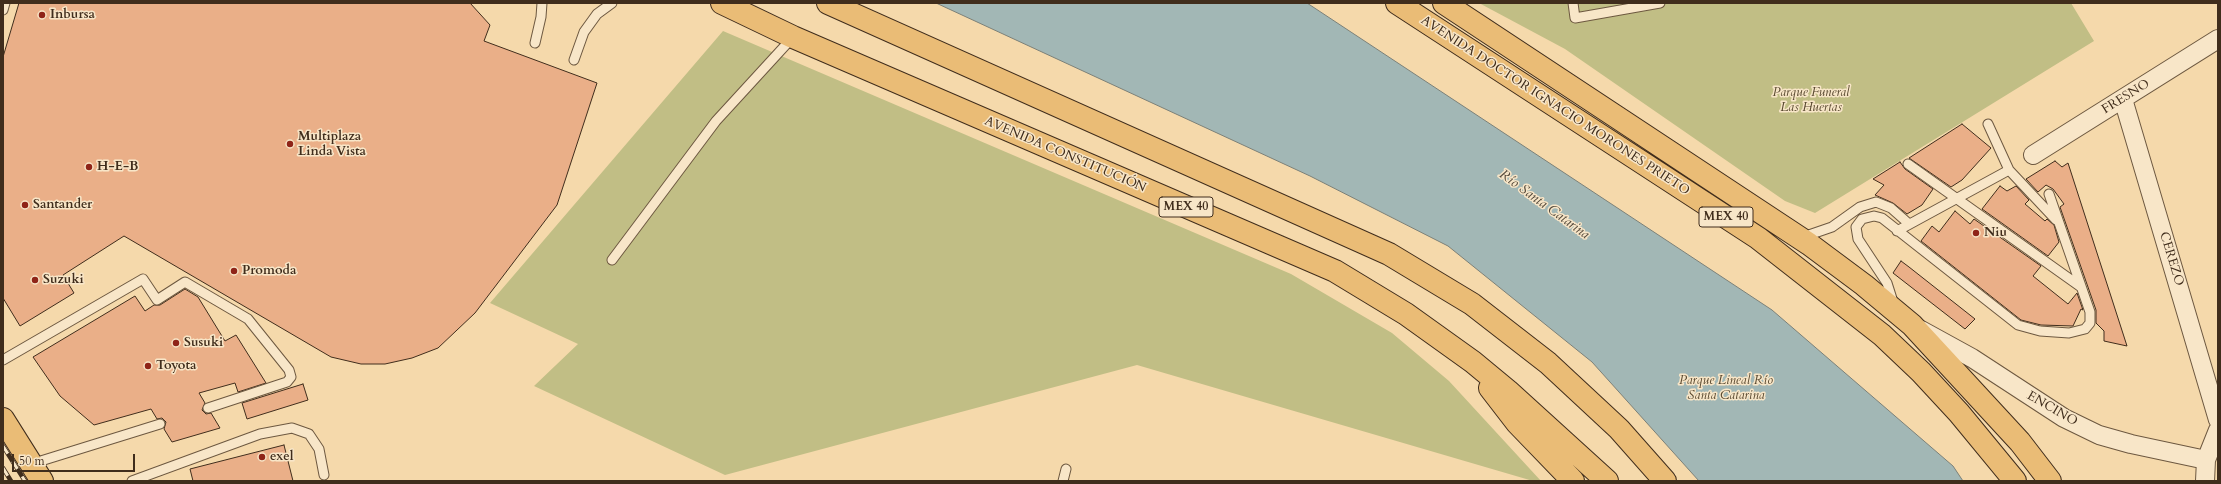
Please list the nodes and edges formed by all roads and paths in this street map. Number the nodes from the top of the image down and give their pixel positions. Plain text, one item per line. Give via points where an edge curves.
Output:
1 (5, 3) edge
2 (542, 3) edge
3 (612, 3) edge
4 (722, 3) edge
5 (828, 3) edge
6 (1396, 3) edge
7 (1444, 3) edge
8 (1573, 3) edge
9 (1660, 3) edge
10 (3, 10) edge
11 (793, 37) junction
12 (2218, 39) edge
13 (535, 43) dead end
14 (574, 60) dead end
15 (2123, 99) junction
16 (1988, 124) dead end
17 (2033, 154) dead end
18 (1908, 164) dead end
19 (2009, 170) junction
20 (2049, 194) dead end
21 (1957, 198) junction
22 (2058, 222) junction
23 (1908, 223) junction
24 (1897, 231) junction
25 (1800, 238) junction
26 (612, 260) dead end
27 (2081, 287) junction
28 (1905, 319) junction
29 (3, 360) edge
30 (1473, 362) junction
31 (208, 408) dead end
32 (3, 419) edge
33 (2218, 420) edge
34 (160, 424) dead end
35 (2217, 437) edge
36 (2206, 460) junction
37 (1066, 469) dead end
38 (37, 473) edge
39 (324, 475) dead end
40 (135, 480) edge
41 (1063, 481) edge
42 (1573, 481) edge
43 (1607, 481) edge
44 (1664, 481) edge
45 (2015, 481) edge
46 (2050, 481) edge
47 (2205, 481) edge

1 - 10 lane
2 - 13 lane
3 - 14 lane via 597,14 584,32
4 - 11 highway, AVENIDA CONSTITUCIÓN / MEX 40
5 - 44 highway via 1389,254 1472,304 1548,363 1619,429
6 - 45 highway, AVENIDA DOCTOR IGNACIO MORONES PRIETO / MEX 40 via 1758,238 1882,335 1959,413
7 - 25 highway, AVENIDA DOCTOR IGNACIO MORONES PRIETO / MEX 40
8 - 9 lane via 1575,18
11 - 26 lane via 716,121
11 - 30 highway, AVENIDA CONSTITUCIÓN / MEX 40 via 1334,272 1406,314
12 - 15 street, FRESNO
15 - 17 street, FRESNO
15 - 33 street, CEREZO
16 - 19 lane
18 - 21 lane
19 - 21 lane
19 - 22 lane
20 - 22 lane
21 - 23 lane
21 - 27 lane
22 - 27 lane
23 - 24 lane
23 - 25 lane via 1891,208 1876,202 1860,207 1832,227
24 - 27 lane via 2007,318 2028,329 2069,333 2085,329 2090,323 2090,312
24 - 28 lane via 1882,218 1874,216 1862,219 1856,227 1858,239 1887,283
25 - 28 highway, AVENIDA DOCTOR IGNACIO MORONES PRIETO / MEX 40
28 - 36 street, ENCINO via 1972,358 2064,418 2099,435
28 - 46 highway, AVENIDA DOCTOR IGNACIO MORONES PRIETO / MEX 40 via 2020,442
29 - 31 lane via 143,279 157,300 185,282 248,319 289,370 291,377 287,382
30 - 42 highway via 1517,423
30 - 43 highway, AVENIDA CONSTITUCIÓN / MEX 40
32 - 38 highway
34 - 38 lane
35 - 36 street
36 - 47 street
37 - 41 lane
39 - 40 lane via 319,449 309,434 292,428 260,434

